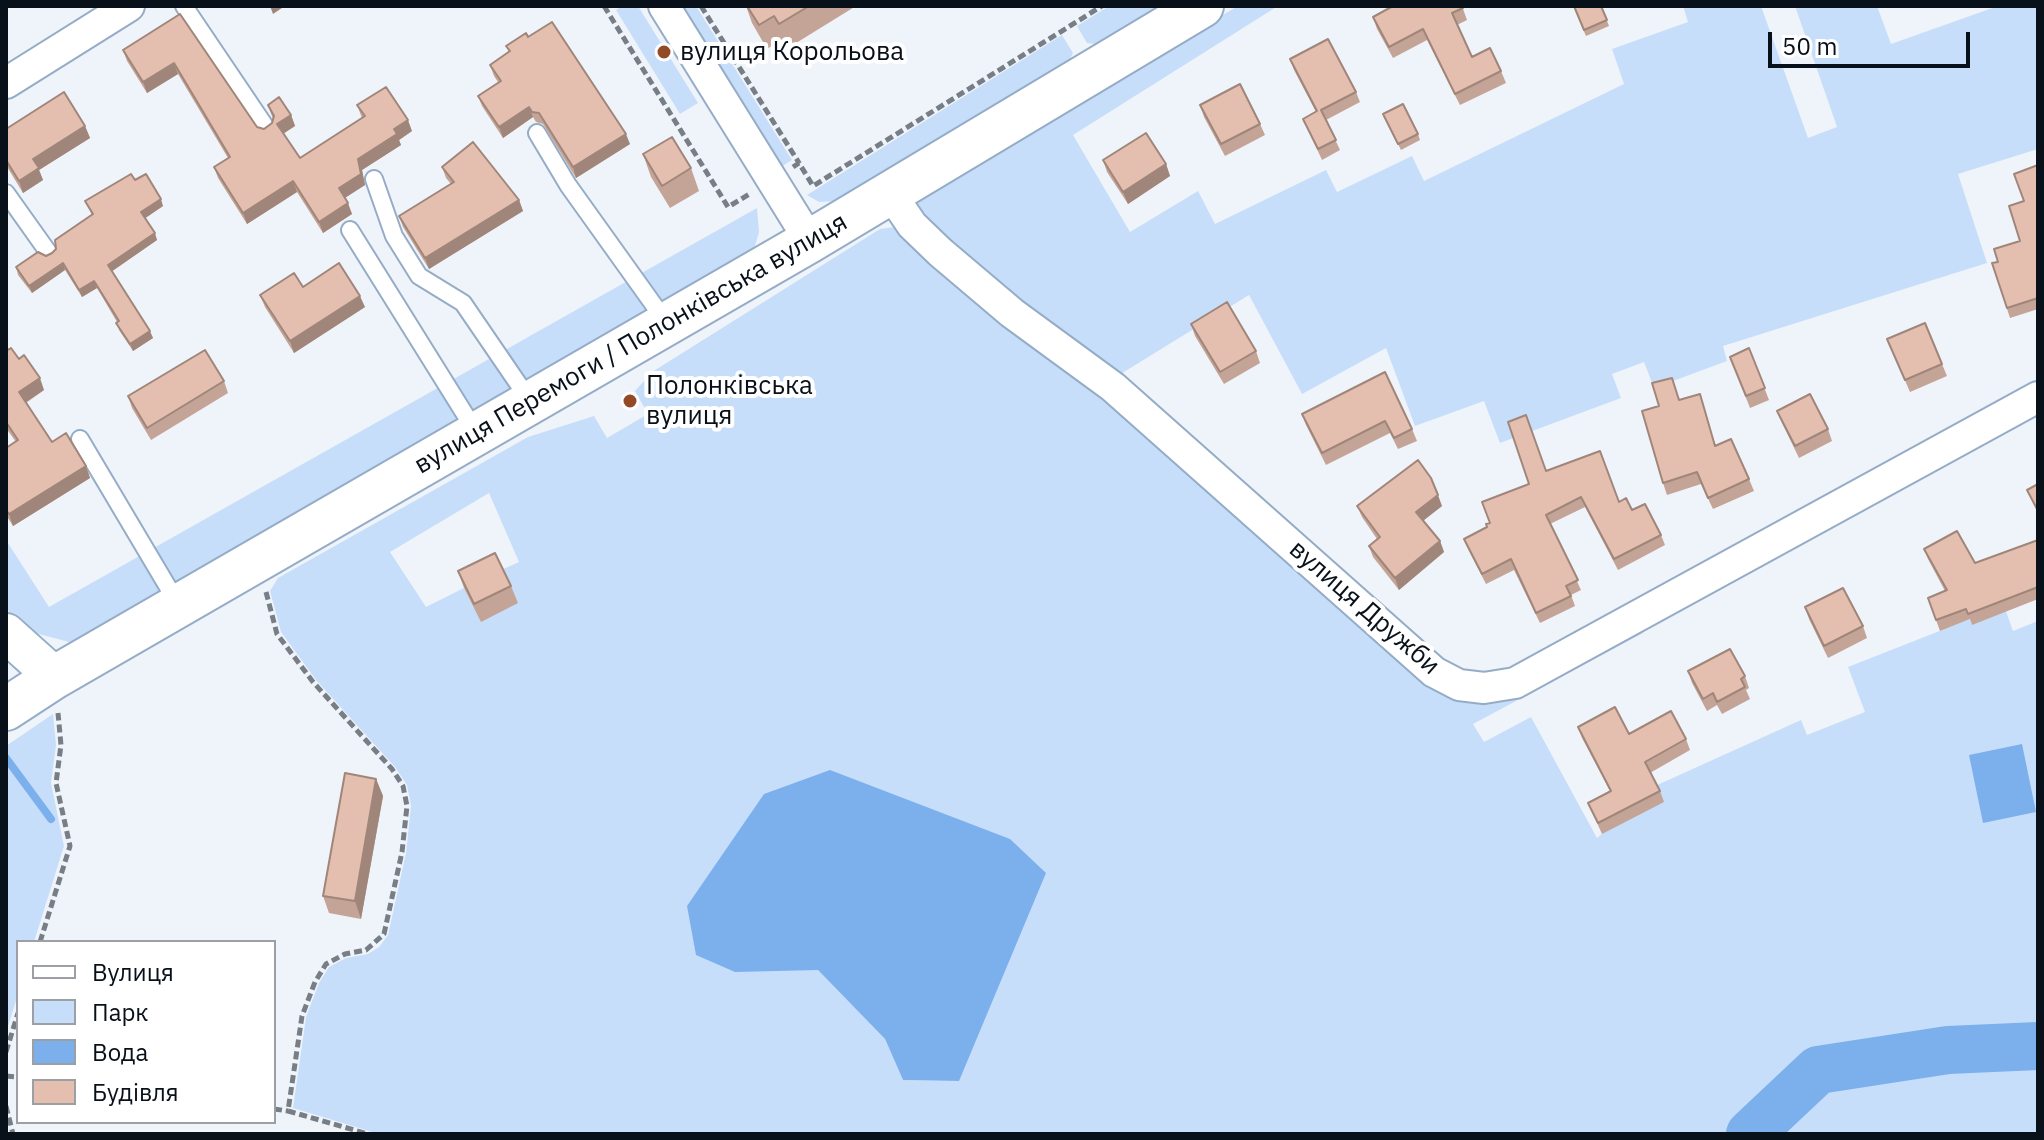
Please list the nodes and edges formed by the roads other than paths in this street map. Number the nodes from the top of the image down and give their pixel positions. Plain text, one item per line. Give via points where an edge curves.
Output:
1 (129, 6) edge
2 (184, 6) edge
3 (664, 6) edge
4 (1202, 6) edge
5 (6, 83) edge
6 (267, 129) edge
7 (537, 133) dead end
8 (374, 179) dead end
9 (6, 193) edge
10 (891, 194) junction
11 (350, 230) dead end
12 (810, 241) junction
13 (48, 252) edge
14 (667, 323) junction
15 (2038, 397) edge
16 (531, 402) junction
17 (476, 433) junction
18 (80, 439) dead end
19 (179, 605) junction
20 (6, 633) edge
21 (55, 677) junction
22 (6, 709) edge

1 - 5 street
2 - 6 lane
3 - 12 street
4 - 10 main road, вулиця Перемоги / Полонківська вулиця
7 - 14 lane
8 - 16 lane via 394,236 419,276 463,303
9 - 13 lane
10 - 12 main road, вулиця Перемоги / Полонківська вулиця
10 - 15 street, вулиця Дружби via 940,252 1113,387 1434,672 1459,685 1515,683
11 - 17 lane
12 - 14 main road, вулиця Перемоги / Полонківська вулиця
14 - 16 main road, вулиця Перемоги / Полонківська вулиця
16 - 17 main road, вулиця Перемоги / Полонківська вулиця
17 - 19 main road, вулиця Перемоги / Полонківська вулиця
18 - 19 lane
19 - 21 main road, вулиця Перемоги / Полонківська вулиця
20 - 21 street
21 - 22 main road, вулиця Перемоги / Полонківська вулиця

